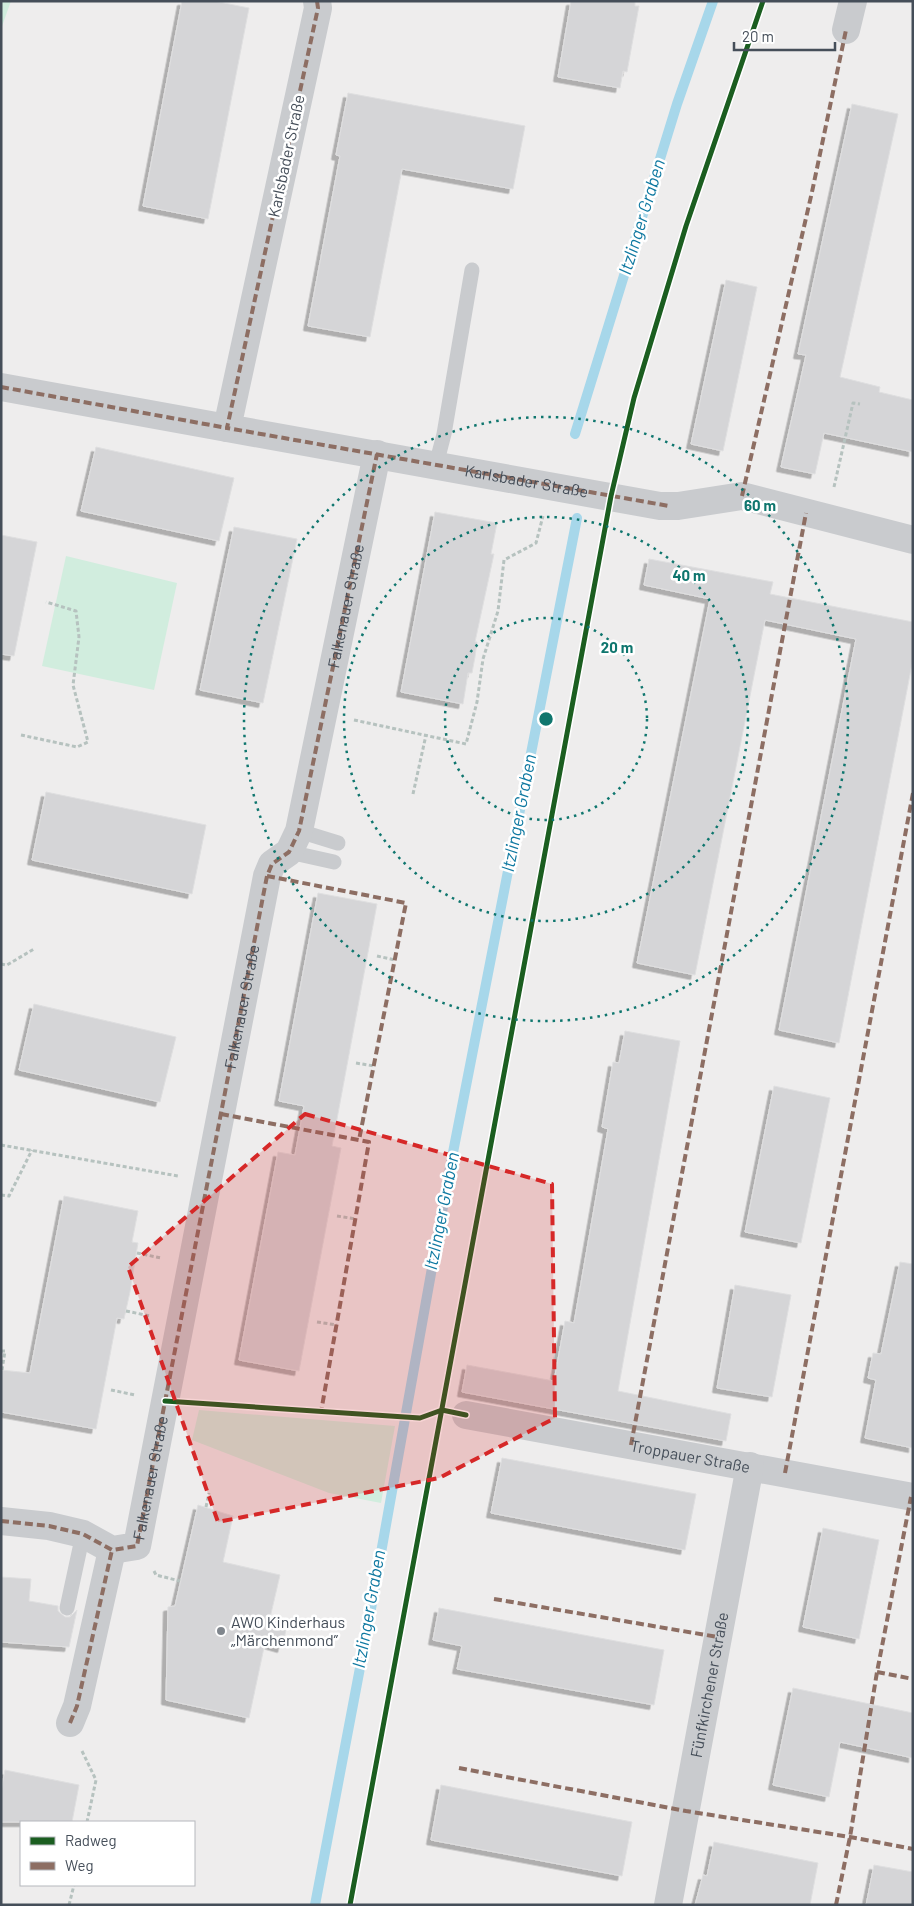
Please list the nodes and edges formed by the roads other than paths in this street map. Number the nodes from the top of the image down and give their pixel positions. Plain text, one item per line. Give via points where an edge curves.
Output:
1 (317, 1) edge
2 (853, 1) edge
3 (846, 30) dead end
4 (472, 270) dead end
5 (1, 387) edge
6 (228, 428) junction
7 (377, 454) junction
8 (436, 465) junction
9 (913, 540) edge
10 (294, 841) junction
11 (338, 843) dead end
12 (334, 862) dead end
13 (466, 1414) dead end
14 (750, 1466) junction
15 (913, 1497) edge
16 (1, 1521) edge
17 (83, 1534) junction
18 (112, 1550) junction
19 (67, 1608) dead end
20 (70, 1723) road end
21 (668, 1905) edge

1 - 6 street, Karlsbader Straße
2 - 3 street
4 - 8 lane
5 - 6 street, Karlsbader Straße
6 - 7 street, Karlsbader Straße
7 - 8 street, Karlsbader Straße
7 - 10 street, Falkenauer Straße
8 - 9 street, Karlsbader Straße via 660,506 742,496
10 - 11 lane
10 - 12 lane
10 - 18 street, Falkenauer Straße via 272,864 267,876 136,1546
13 - 14 street, Troppauer Straße
14 - 15 street, Troppauer Straße
14 - 21 street, Fünfkirchener Straße
16 - 17 street, Falkenauer Straße via 49,1526
17 - 18 street, Falkenauer Straße
17 - 19 lane
18 - 20 street, Falkenauer Straße via 77,1706

